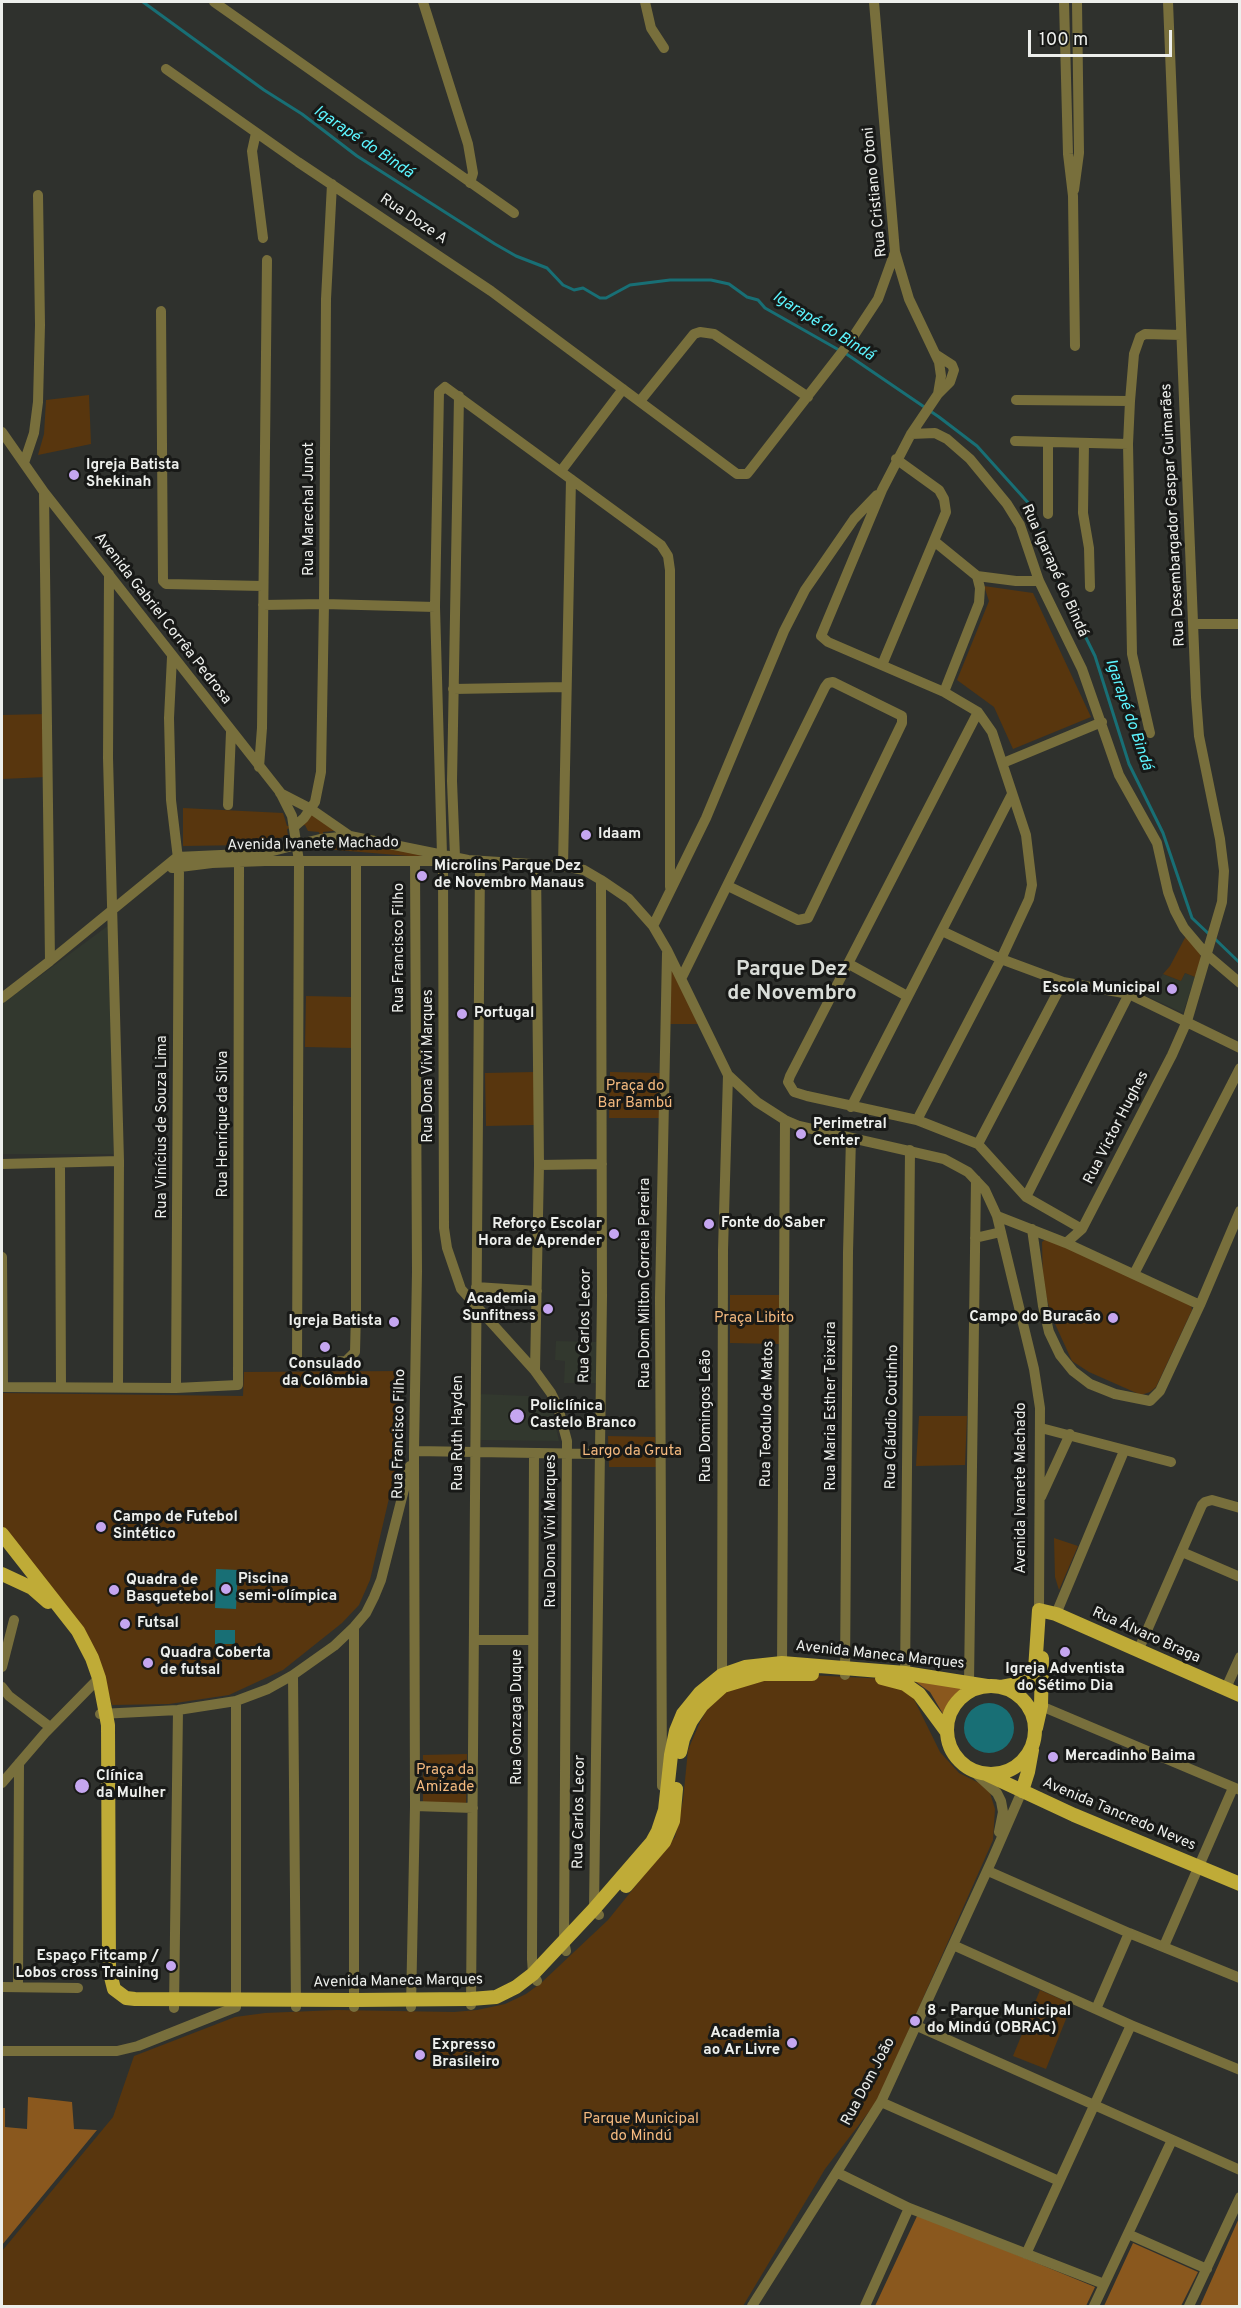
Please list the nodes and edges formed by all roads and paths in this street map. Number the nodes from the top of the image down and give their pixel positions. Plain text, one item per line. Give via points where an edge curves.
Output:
1 (214, 2) edge
2 (423, 2) edge
3 (645, 2) edge
4 (874, 2) edge
5 (1064, 2) edge
6 (1077, 2) edge
7 (1168, 2) edge
8 (664, 48) dead end
9 (166, 69) dead end
10 (256, 133) junction
11 (470, 183) junction
12 (332, 184) junction
13 (38, 195) dead end
14 (1073, 196) junction
15 (514, 213) dead end
16 (263, 238) dead end
17 (895, 252) junction
18 (267, 260) dead end
19 (162, 311) dead end
20 (1181, 335) junction
21 (1075, 346) dead end
22 (622, 389) junction
23 (459, 396) junction
24 (808, 397) junction
25 (640, 400) junction
26 (1016, 400) dead end
27 (1130, 401) junction
28 (2, 432) edge
29 (911, 434) junction
30 (1015, 441) dead end
31 (1048, 442) junction
32 (1084, 443) junction
33 (2, 444) edge
34 (1128, 444) junction
35 (896, 459) junction
36 (24, 463) junction
37 (561, 471) junction
38 (571, 479) junction
39 (882, 490) junction
40 (44, 492) junction
41 (1048, 514) dead end
42 (934, 541) junction
43 (109, 574) junction
44 (977, 576) junction
45 (1039, 581) junction
46 (263, 586) junction
47 (1090, 587) dead end
48 (324, 604) junction
49 (263, 605) junction
50 (435, 607) junction
51 (1194, 624) junction
52 (1239, 624) edge
53 (172, 657) junction
54 (882, 665) junction
55 (566, 687) junction
56 (453, 689) junction
57 (944, 692) junction
58 (978, 712) junction
59 (1102, 722) junction
60 (231, 732) junction
61 (1150, 733) dead end
62 (1003, 763) junction
63 (259, 767) junction
64 (280, 792) junction
65 (1012, 794) junction
66 (228, 805) dead end
67 (311, 809) junction
68 (295, 826) junction
69 (350, 837) junction
70 (384, 844) junction
71 (298, 845) junction
72 (443, 858) junction
73 (460, 858) junction
74 (299, 861) junction
75 (356, 861) junction
76 (378, 861) junction
77 (415, 861) junction
78 (480, 861) junction
79 (178, 862) junction
80 (238, 863) junction
81 (536, 864) junction
82 (563, 866) junction
83 (601, 880) junction
84 (728, 886) junction
85 (670, 887) junction
86 (114, 910) junction
87 (653, 926) junction
88 (942, 932) junction
89 (1208, 948) junction
90 (668, 950) junction
91 (1001, 959) junction
92 (50, 961) junction
93 (849, 964) junction
94 (681, 979) junction
95 (1063, 982) junction
96 (1239, 983) edge
97 (1129, 994) junction
98 (908, 996) junction
99 (2, 998) edge
100 (1187, 1021) junction
101 (1239, 1048) edge
102 (1239, 1068) edge
103 (728, 1075) junction
104 (851, 1107) junction
105 (785, 1120) junction
106 (917, 1120) junction
107 (851, 1138) junction
108 (978, 1144) junction
109 (910, 1150) junction
110 (119, 1161) junction
111 (60, 1162) junction
112 (2, 1164) edge
113 (602, 1164) junction
114 (539, 1165) junction
115 (976, 1180) junction
116 (1026, 1197) junction
117 (1239, 1211) edge
118 (997, 1216) junction
119 (1032, 1229) junction
120 (1082, 1229) junction
121 (1001, 1232) junction
122 (975, 1238) junction
123 (1066, 1243) junction
124 (2, 1257) edge
125 (1134, 1274) junction
126 (476, 1287) junction
127 (537, 1291) junction
128 (1200, 1305) junction
129 (475, 1307) junction
130 (535, 1371) junction
131 (2, 1387) edge
132 (61, 1387) junction
133 (118, 1387) junction
134 (176, 1388) junction
135 (1041, 1428) junction
136 (1070, 1434) junction
137 (414, 1451) junction
138 (1124, 1451) junction
139 (474, 1452) junction
140 (534, 1453) junction
141 (568, 1454) junction
142 (600, 1454) junction
143 (1171, 1462) dead end
144 (1040, 1500) junction
145 (1239, 1508) edge
146 (2, 1534) edge
147 (1182, 1552) junction
148 (2, 1574) edge
149 (1239, 1577) edge
150 (1039, 1610) junction
151 (1056, 1614) junction
152 (14, 1620) dead end
153 (354, 1627) junction
154 (1039, 1632) junction
155 (474, 1640) junction
156 (533, 1640) junction
157 (1138, 1651) junction
158 (1239, 1657) edge
159 (2, 1668) edge
160 (782, 1668) junction
161 (845, 1671) junction
162 (293, 1675) junction
163 (905, 1678) junction
164 (722, 1680) junction
165 (96, 1681) junction
166 (969, 1682) junction
167 (2, 1687) edge
168 (994, 1687) junction
169 (1226, 1688) junction
170 (1239, 1695) edge
171 (236, 1701) junction
172 (1041, 1706) junction
173 (178, 1710) junction
174 (103, 1714) junction
175 (50, 1727) junction
176 (947, 1731) junction
177 (1034, 1739) junction
178 (19, 1763) junction
179 (972, 1770) junction
180 (986, 1774) junction
181 (2, 1783) edge
182 (1236, 1789) edge
183 (1022, 1791) junction
184 (416, 1806) junction
185 (473, 1808) junction
186 (666, 1826) junction
187 (990, 1865) junction
188 (1199, 1867) junction
189 (1239, 1884) edge
190 (596, 1912) junction
191 (1129, 1933) junction
192 (565, 1946) junction
193 (953, 1946) junction
194 (1164, 1946) junction
195 (535, 1977) junction
196 (1239, 1978) edge
197 (2, 1987) edge
198 (18, 1987) junction
199 (78, 1988) dead end
200 (471, 2002) junction
201 (236, 2003) junction
202 (354, 2003) junction
203 (411, 2003) junction
204 (174, 2004) junction
205 (296, 2004) junction
206 (1096, 2009) junction
207 (1131, 2025) junction
208 (917, 2026) junction
209 (2, 2051) edge
210 (1239, 2070) edge
211 (881, 2102) junction
212 (1095, 2104) junction
213 (1172, 2139) junction
214 (1239, 2170) edge
215 (838, 2173) junction
216 (1059, 2181) junction
217 (1239, 2197) edge
218 (909, 2208) junction
219 (1128, 2234) junction
220 (1026, 2254) junction
221 (1207, 2269) junction
222 (1104, 2284) junction
223 (752, 2307) edge
224 (865, 2307) edge
225 (1094, 2307) edge
226 (1189, 2307) edge

1 - 11 street
2 - 11 street via 468,144 473,173
3 - 8 street via 651,28
4 - 17 street, Rua Cristiano Otoni
5 - 14 street via 1068,154
6 - 14 street via 1078,153
7 - 20 street, Rua Desembargador Gaspar Guimarães
9 - 10 street, Rua Doze A
10 - 12 street, Rua Doze A
10 - 16 street via 252,152
11 - 15 street
12 - 22 street, Rua Doze A via 491,291
12 - 48 street, Rua Marechal Junot via 326,299
13 - 36 street via 38,402 34,433
14 - 21 street
17 - 24 street via 878,298
17 - 29 street, Rua Cristiano Otoni via 909,299 939,362 941,376 936,398
18 - 46 street
19 - 46 street via 162,577 166,584
20 - 27 street via 1140,337 1134,354
20 - 51 street, Rua Desembargador Gaspar Guimarães
22 - 25 street, Rua Doze A
22 - 37 street
23 - 37 street
23 - 50 street, Rua Dona Vivi Marques via 449,389 439,392
23 - 56 street
24 - 25 street via 714,334 700,332 694,334
24 - 25 street, Rua Doze A via 742,475
26 - 27 street
27 - 34 street
28 - 36 street, Avenida Gabriel Corrêa Pedrosa
29 - 35 street, Rua Cristiano Otoni
29 - 45 street, Rua Igarapé do Bindá via 934,433 970,459 1020,525
30 - 31 street
31 - 32 street
31 - 41 street
32 - 34 street
32 - 47 street via 1083,513
33 - 36 street, Avenida Gabriel Corrêa Pedrosa
34 - 61 street via 1132,654
35 - 39 street, Rua Cristiano Otoni
35 - 42 street via 929,481 944,499 946,512
36 - 40 street, Avenida Gabriel Corrêa Pedrosa
37 - 38 street
38 - 55 street
38 - 85 street via 662,545 668,556
39 - 54 street, Rua Cristiano Otoni via 821,636
39 - 85 street via 854,519 805,590 706,818
40 - 43 street, Avenida Gabriel Corrêa Pedrosa
40 - 92 street
42 - 44 street
42 - 54 street
43 - 53 street, Avenida Gabriel Corrêa Pedrosa
43 - 86 street via 108,758
44 - 45 street
44 - 57 street via 979,603
45 - 59 street, Rua Igarapé do Bindá via 1082,669
46 - 49 street
48 - 49 street
48 - 50 street
48 - 67 street, Rua Marechal Junot via 321,772 319,791
49 - 63 street
50 - 72 street, Rua Dona Vivi Marques
51 - 52 street
51 - 89 street, Rua Desembargador Gaspar Guimarães via 1199,736 1224,871 1222,902
53 - 60 street, Avenida Gabriel Corrêa Pedrosa
53 - 79 street, Rua Vinícius de Souza Lima via 171,800
54 - 57 street
55 - 56 street
55 - 82 street
56 - 73 street via 452,781
57 - 58 street
58 - 62 street via 992,732
58 - 93 street
59 - 62 street
59 - 89 street, Rua Igarapé do Bindá via 1119,776 1157,843 1175,911 1184,928
60 - 63 street, Avenida Gabriel Corrêa Pedrosa
60 - 66 street
62 - 65 street
63 - 64 street, Avenida Gabriel Corrêa Pedrosa
64 - 67 street, Avenida Gabriel Corrêa Pedrosa
64 - 68 street, Avenida Gabriel Corrêa Pedrosa
65 - 88 street
65 - 91 street via 1026,835 1032,885
67 - 68 street, Rua Marechal Junot
67 - 69 street, Avenida Gabriel Corrêa Pedrosa
68 - 71 street, Avenida Gabriel Corrêa Pedrosa
69 - 70 street, Avenida Ivanete Machado
69 - 71 street, Avenida Ivanete Machado
70 - 72 street, Avenida Ivanete Machado
70 - 76 street
71 - 74 street, Avenida Gabriel Corrêa Pedrosa
71 - 79 street, Avenida Ivanete Machado
72 - 73 street, Avenida Ivanete Machado
72 - 77 street, Avenida Ivanete Machado
72 - 129 street, Rua Dona Vivi Marques via 444,1228 451,1265 461,1289
73 - 78 street, Avenida Ivanete Machado
74 - 75 street, Avenida Ivanete Machado
74 - 75 street, Avenida Gabriel Corrêa Pedrosa via 297,1364 346,1361 354,1352
74 - 80 street, Avenida Ivanete Machado
75 - 76 street, Avenida Ivanete Machado
76 - 77 street, Avenida Ivanete Machado
77 - 137 street, Rua Francisco Filho
78 - 81 street, Avenida Ivanete Machado
78 - 126 street, Rua Ruth Hayden
79 - 80 street, Avenida Ivanete Machado
79 - 86 street, Avenida Ivanete Machado
79 - 134 street, Rua Vinícius de Souza Lima
80 - 134 street, Rua Henrique da Silva via 238,1385
81 - 82 street, Avenida Ivanete Machado
81 - 114 street
82 - 83 street, Avenida Ivanete Machado via 584,870
83 - 87 street, Avenida Ivanete Machado via 629,899
83 - 113 street, Rua Carlos Lecor
84 - 84 street via 828,683 900,714 902,723 808,918 798,920
84 - 94 street
85 - 87 street
86 - 92 street, Avenida Ivanete Machado
86 - 110 street
87 - 90 street, Avenida Ivanete Machado
88 - 91 street
88 - 98 street
89 - 96 street, Rua Igarapé do Bindá
89 - 100 street, Rua Desembargador Gaspar Guimarães
90 - 94 street, Avenida Ivanete Machado
90 - 186 street, Rua Dom Milton Correia Pereira via 660,1298
91 - 95 street
91 - 106 street
92 - 99 street, Avenida Ivanete Machado
93 - 98 street
93 - 104 street via 788,1082 794,1092
94 - 103 street, Avenida Ivanete Machado
95 - 97 street
95 - 108 street
97 - 100 street
97 - 116 street
98 - 104 street
100 - 101 street
100 - 120 street, Rua Victor Hughes
102 - 125 street
103 - 105 street, Avenida Ivanete Machado via 757,1102
103 - 164 street, Rua Domingos Leão via 723,1262
104 - 106 street
105 - 107 street, Avenida Ivanete Machado
105 - 160 street, Rua Teodulo de Matos
106 - 108 street
107 - 109 street, Avenida Ivanete Machado
107 - 161 street, Rua Maria Esther Teixeira
108 - 116 street
109 - 115 street, Avenida Ivanete Machado via 951,1162
109 - 163 street, Rua Cláudio Coutinho
110 - 111 street
110 - 133 street
111 - 112 street
111 - 132 street
113 - 114 street
113 - 142 street, Rua Carlos Lecor
114 - 127 street
115 - 118 street, Avenida Ivanete Machado
115 - 122 street
116 - 120 street
117 - 128 street
118 - 119 street
118 - 121 street, Avenida Ivanete Machado
119 - 123 street
119 - 128 street via 1047,1324 1060,1355 1090,1384 1150,1401 1160,1391
120 - 123 street, Rua Victor Hughes
121 - 122 street
121 - 135 street, Avenida Ivanete Machado via 1034,1369
122 - 166 street
123 - 125 street
124 - 131 street
125 - 128 street
126 - 127 street
126 - 129 street, Rua Ruth Hayden
127 - 130 street
129 - 130 street, Rua Dona Vivi Marques
129 - 139 street, Rua Ruth Hayden
130 - 141 street, Rua Dona Vivi Marques via 558,1407
131 - 132 street
132 - 133 street
133 - 134 street
135 - 136 street
135 - 144 street, Avenida Ivanete Machado
136 - 138 street
136 - 144 street
137 - 139 street
137 - 153 street via 381,1580 366,1613
137 - 184 street, Rua Francisco Filho
138 - 143 street
138 - 151 street
139 - 140 street
139 - 155 street, Rua Ruth Hayden
140 - 141 street
140 - 156 street, Rua Gonzaga Duque
141 - 142 street
141 - 192 street, Rua Dona Vivi Marques
142 - 190 street, Rua Carlos Lecor
144 - 150 street, Avenida Ivanete Machado
145 - 147 street via 1212,1500 1205,1502
146 - 165 main road, Avenida Maneca Marques via 78,1631 92,1658
147 - 149 street
147 - 157 street
148 - 165 main road, Avenida Maneca Marques via 32,1588 46,1600 72,1634
150 - 151 main road, Rua Álvaro Braga
150 - 154 main road, Avenida Ivanete Machado
151 - 157 main road, Rua Álvaro Braga
152 - 159 street
153 - 162 street
153 - 202 street
154 - 168 main road, Avenida Ivanete Machado via 1033,1676 1023,1683
154 - 172 main road, Avenida Ivanete Machado via 1043,1661
155 - 156 street
155 - 185 street, Rua Ruth Hayden
156 - 195 street, Rua Gonzaga Duque
157 - 169 main road, Rua Álvaro Braga
158 - 169 street
160 - 161 main road, Avenida Maneca Marques
160 - 164 main road, Avenida Maneca Marques via 745,1667
161 - 163 main road, Avenida Maneca Marques
162 - 171 street
162 - 205 street
163 - 166 main road, Avenida Maneca Marques
163 - 176 main road, Avenida Maneca Marques
164 - 186 main road, Avenida Maneca Marques via 700,1693 683,1714 676,1731
165 - 174 main road, Avenida Maneca Marques
165 - 175 street
166 - 168 main road, Avenida Maneca Marques
167 - 175 street
168 - 176 main road via 966,1694 958,1701
168 - 177 main road via 1011,1691 1026,1704
169 - 170 main road, Rua Álvaro Braga
171 - 173 street
171 - 201 street
172 - 177 main road, Avenida Ivanete Machado
172 - 182 street
173 - 174 street
173 - 204 street
174 - 204 main road, Avenida Maneca Marques via 111,1981 126,1998
175 - 178 street
176 - 179 main road via 952,1750
177 - 180 main road via 1023,1761 1015,1767
177 - 183 main road, Rua Dom João
178 - 181 street
178 - 198 street
179 - 180 main road
179 - 187 street, Rua Dom João via 1001,1801 1002,1823
180 - 183 main road, Avenida Tancredo Neves
182 - 188 street
183 - 187 street, Rua Dom João
183 - 188 main road, Avenida Tancredo Neves
184 - 185 street
184 - 203 street, Rua Francisco Filho
185 - 200 street, Rua Ruth Hayden
186 - 190 main road, Avenida Maneca Marques
187 - 191 street
187 - 193 street, Rua Dom João
188 - 189 main road, Avenida Tancredo Neves
188 - 194 street
190 - 192 main road, Avenida Maneca Marques
191 - 194 street
191 - 206 street
192 - 195 main road, Avenida Maneca Marques
193 - 206 street
193 - 208 street, Rua Dom João
194 - 196 street
195 - 200 main road, Avenida Maneca Marques via 496,1996
197 - 198 street
198 - 199 street
200 - 203 main road, Avenida Maneca Marques
201 - 204 main road, Avenida Maneca Marques
201 - 205 main road, Avenida Maneca Marques
201 - 209 street via 138,2046 117,2051
202 - 203 main road, Avenida Maneca Marques
202 - 205 main road, Avenida Maneca Marques
206 - 207 street
207 - 210 street
207 - 212 street
208 - 211 street, Rua Dom João
208 - 212 street
211 - 215 street, Rua Dom João
211 - 216 street
212 - 213 street
212 - 216 street
213 - 214 street
213 - 219 street
215 - 218 street
215 - 223 street, Rua Dom João
216 - 220 street
217 - 221 street
218 - 220 street
218 - 224 street
219 - 221 street
219 - 222 street
220 - 222 street
221 - 226 street
222 - 225 street

